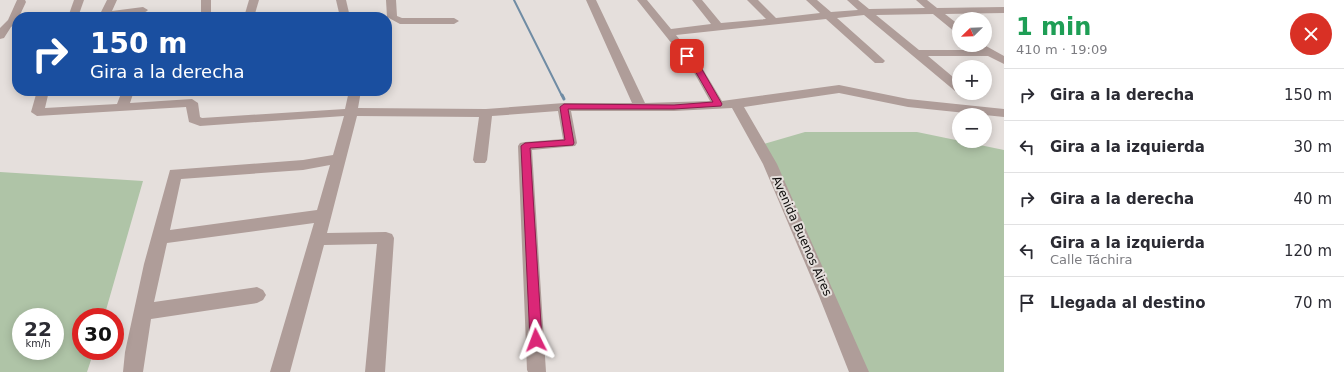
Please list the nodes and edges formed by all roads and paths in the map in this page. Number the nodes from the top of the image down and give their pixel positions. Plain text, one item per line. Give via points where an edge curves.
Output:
1 (79, 0) edge
2 (112, 0) edge
3 (206, 0) edge
4 (254, 0) edge
5 (341, 0) edge
6 (391, 0) edge
7 (591, 0) edge
8 (642, 0) edge
9 (697, 0) edge
10 (752, 0) edge
11 (811, 0) edge
12 (852, 0) edge
13 (921, 0) edge
14 (999, 0) edge
15 (21, 2) dead end
16 (1004, 3) edge
17 (144, 9) edge
18 (1004, 10) edge
19 (935, 11) junction
20 (18, 12) edge
21 (75, 12) edge
22 (106, 12) edge
23 (124, 12) edge
24 (206, 12) edge
25 (250, 12) edge
26 (344, 12) edge
27 (392, 12) edge
28 (867, 12) junction
29 (828, 15) junction
30 (392, 17) edge
31 (454, 21) dead end
32 (774, 21) junction
33 (12, 22) edge
34 (0, 23) edge
35 (12, 23) edge
36 (952, 24) edge
37 (719, 27) junction
38 (668, 33) junction
39 (0, 36) edge
40 (918, 53) junction
41 (989, 53) joint
42 (879, 61) dead end
43 (1004, 61) edge
44 (952, 82) edge
45 (41, 96) edge
46 (126, 96) edge
47 (354, 96) edge
48 (194, 97) edge
49 (971, 100) edge
50 (718, 104) junction
51 (736, 104) junction
52 (640, 106) junction
53 (564, 107) junction
54 (122, 108) junction
55 (961, 108) edge
56 (980, 108) edge
57 (992, 111) edge
58 (352, 112) junction
59 (486, 113) junction
60 (1004, 113) edge
61 (339, 160) junction
62 (480, 160) dead end
63 (323, 215) junction
64 (159, 238) junction
65 (316, 239) junction
66 (257, 295) dead end
67 (143, 312) junction
68 (537, 370) dead end
69 (133, 372) edge
70 (280, 372) edge
71 (375, 372) edge
72 (859, 372) edge

1 - 21 street
2 - 22 street
3 - 24 street
4 - 25 street
5 - 26 street
6 - 27 street
7 - 52 street
8 - 38 street
9 - 37 street
10 - 32 street
11 - 29 street
12 - 28 street
13 - 19 street
14 - 16 street
15 - 20 street
17 - 23 street
18 - 19 street
19 - 28 street
19 - 36 street
28 - 29 street
28 - 40 street
29 - 32 street
29 - 42 street
30 - 31 street via 400,21
32 - 37 street
33 - 34 street
35 - 39 street via 7,25
37 - 38 street
38 - 50 street via 697,68
40 - 41 street
40 - 44 street
41 - 43 street
45 - 54 street via 37,112 43,113
46 - 54 street
47 - 58 street
48 - 54 street
48 - 58 street via 194,119 200,122
49 - 56 street
50 - 51 street
50 - 52 street
51 - 55 street via 839,89 908,103
51 - 72 street, Avenida Buenos Aires via 770,164
52 - 53 street
53 - 59 street
53 - 68 street via 570,143 525,146
57 - 60 street
58 - 59 street
58 - 61 street
59 - 62 street
61 - 63 street
61 - 64 street via 175,174
63 - 64 street via 294,222 188,231
63 - 65 street
64 - 67 street
65 - 70 street
65 - 71 street via 386,238
66 - 67 street
67 - 69 street

